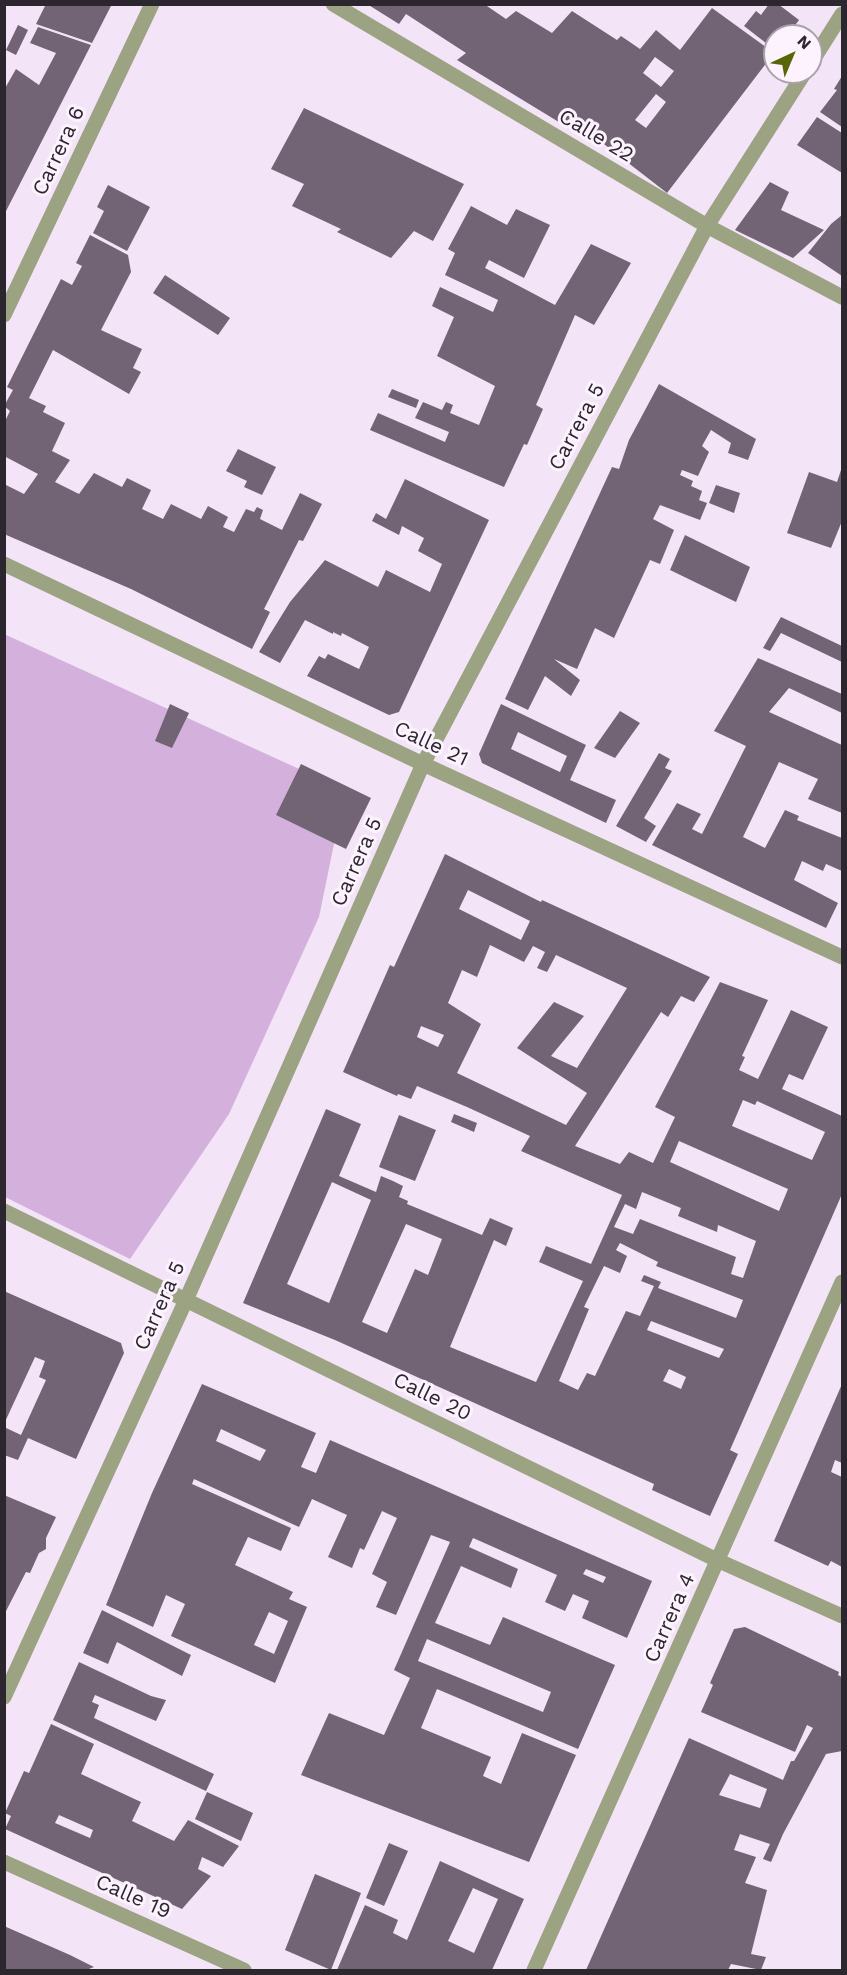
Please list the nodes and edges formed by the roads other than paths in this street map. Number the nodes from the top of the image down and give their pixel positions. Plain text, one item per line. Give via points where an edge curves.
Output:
1 (152, 4) edge
2 (333, 4) edge
3 (843, 14) edge
4 (823, 45) edge
5 (797, 84) edge
6 (707, 226) junction
7 (843, 297) edge
8 (4, 315) edge
9 (4, 564) edge
10 (423, 764) junction
11 (843, 957) edge
12 (4, 1212) edge
13 (843, 1282) edge
14 (186, 1300) junction
15 (719, 1561) junction
16 (843, 1616) edge
17 (4, 1697) edge
18 (4, 1862) edge
19 (244, 1971) edge
20 (534, 1971) edge

1 - 8 street, Carrera 6
2 - 6 street, Calle 22
3 - 4 street
5 - 6 street, Carrera 5
6 - 7 street, Calle 22
6 - 10 street, Carrera 5
9 - 10 street, Calle 21
10 - 11 street, Calle 21
10 - 14 street, Carrera 5
12 - 14 street, Calle 20
13 - 15 street, Carrera 4
14 - 15 street, Calle 20
14 - 17 street, Carrera 5
15 - 16 street, Calle 20
15 - 20 street, Carrera 4
18 - 19 street, Calle 19

